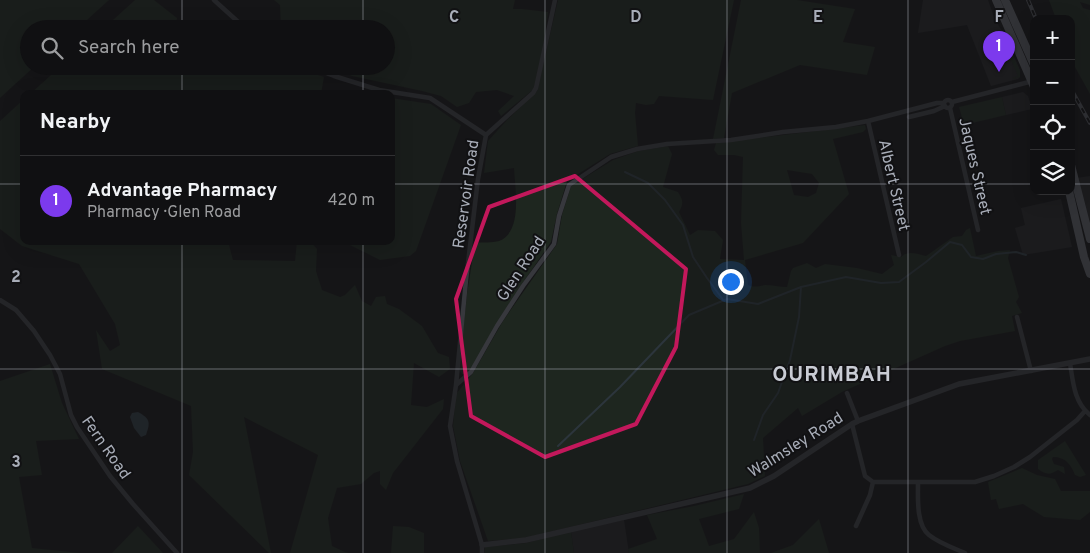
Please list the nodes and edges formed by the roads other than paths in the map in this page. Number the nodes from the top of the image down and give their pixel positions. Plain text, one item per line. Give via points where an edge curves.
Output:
1 (214, 0) edge
2 (555, 0) edge
3 (996, 0) edge
4 (1005, 0) edge
5 (236, 20) edge
6 (1032, 60) edge
7 (331, 75) edge
8 (1030, 76) edge
9 (1030, 84) edge
10 (379, 90) edge
11 (395, 93) edge
12 (946, 106) junction
13 (908, 117) dead end
14 (868, 121) junction
15 (486, 135) junction
16 (1075, 181) edge
17 (1070, 195) edge
18 (978, 230) dead end
19 (1090, 239) edge
20 (899, 255) dead end
21 (1090, 274) edge
22 (0, 300) edge
23 (1018, 317) dead end
24 (1090, 359) edge
25 (1070, 363) junction
26 (1031, 371) junction
27 (456, 385) junction
28 (847, 393) dead end
29 (1085, 411) junction
30 (1090, 415) edge
31 (858, 421) junction
32 (852, 424) junction
33 (873, 482) junction
34 (918, 482) junction
35 (856, 526) dead end
36 (482, 546) junction
37 (177, 553) edge
38 (482, 553) edge
39 (965, 553) edge

1 - 5 street
2 - 15 street, Reservoir Road via 536,88
3 - 8 main road
4 - 6 main road
7 - 10 street
9 - 12 street via 952,102 948,100 945,101
11 - 15 street via 430,98
12 - 13 street
12 - 14 street, Glen Road via 937,103
12 - 18 street, Jaques Street
14 - 20 street, Albert Street
14 - 27 street, Glen Road via 638,149 611,157 588,171 568,185 554,244 523,286 471,372
15 - 27 street, Reservoir Road via 478,179
16 - 19 main road
17 - 21 main road
22 - 37 street, Fern Road via 16,310 50,355 60,374 71,415 110,476
23 - 26 street
24 - 25 street, Walmsley Road
25 - 26 street, Walmsley Road
25 - 29 street via 1076,396
26 - 31 street, Walmsley Road via 959,384
27 - 36 street via 450,426
28 - 31 street
29 - 30 street
29 - 34 street via 1030,457 994,476 975,482
31 - 32 street, Walmsley Road
32 - 33 street via 865,476
32 - 36 street, Walmsley Road via 774,476 750,488 526,540
33 - 34 street
33 - 35 street
34 - 39 street via 919,517 927,534
36 - 38 street

